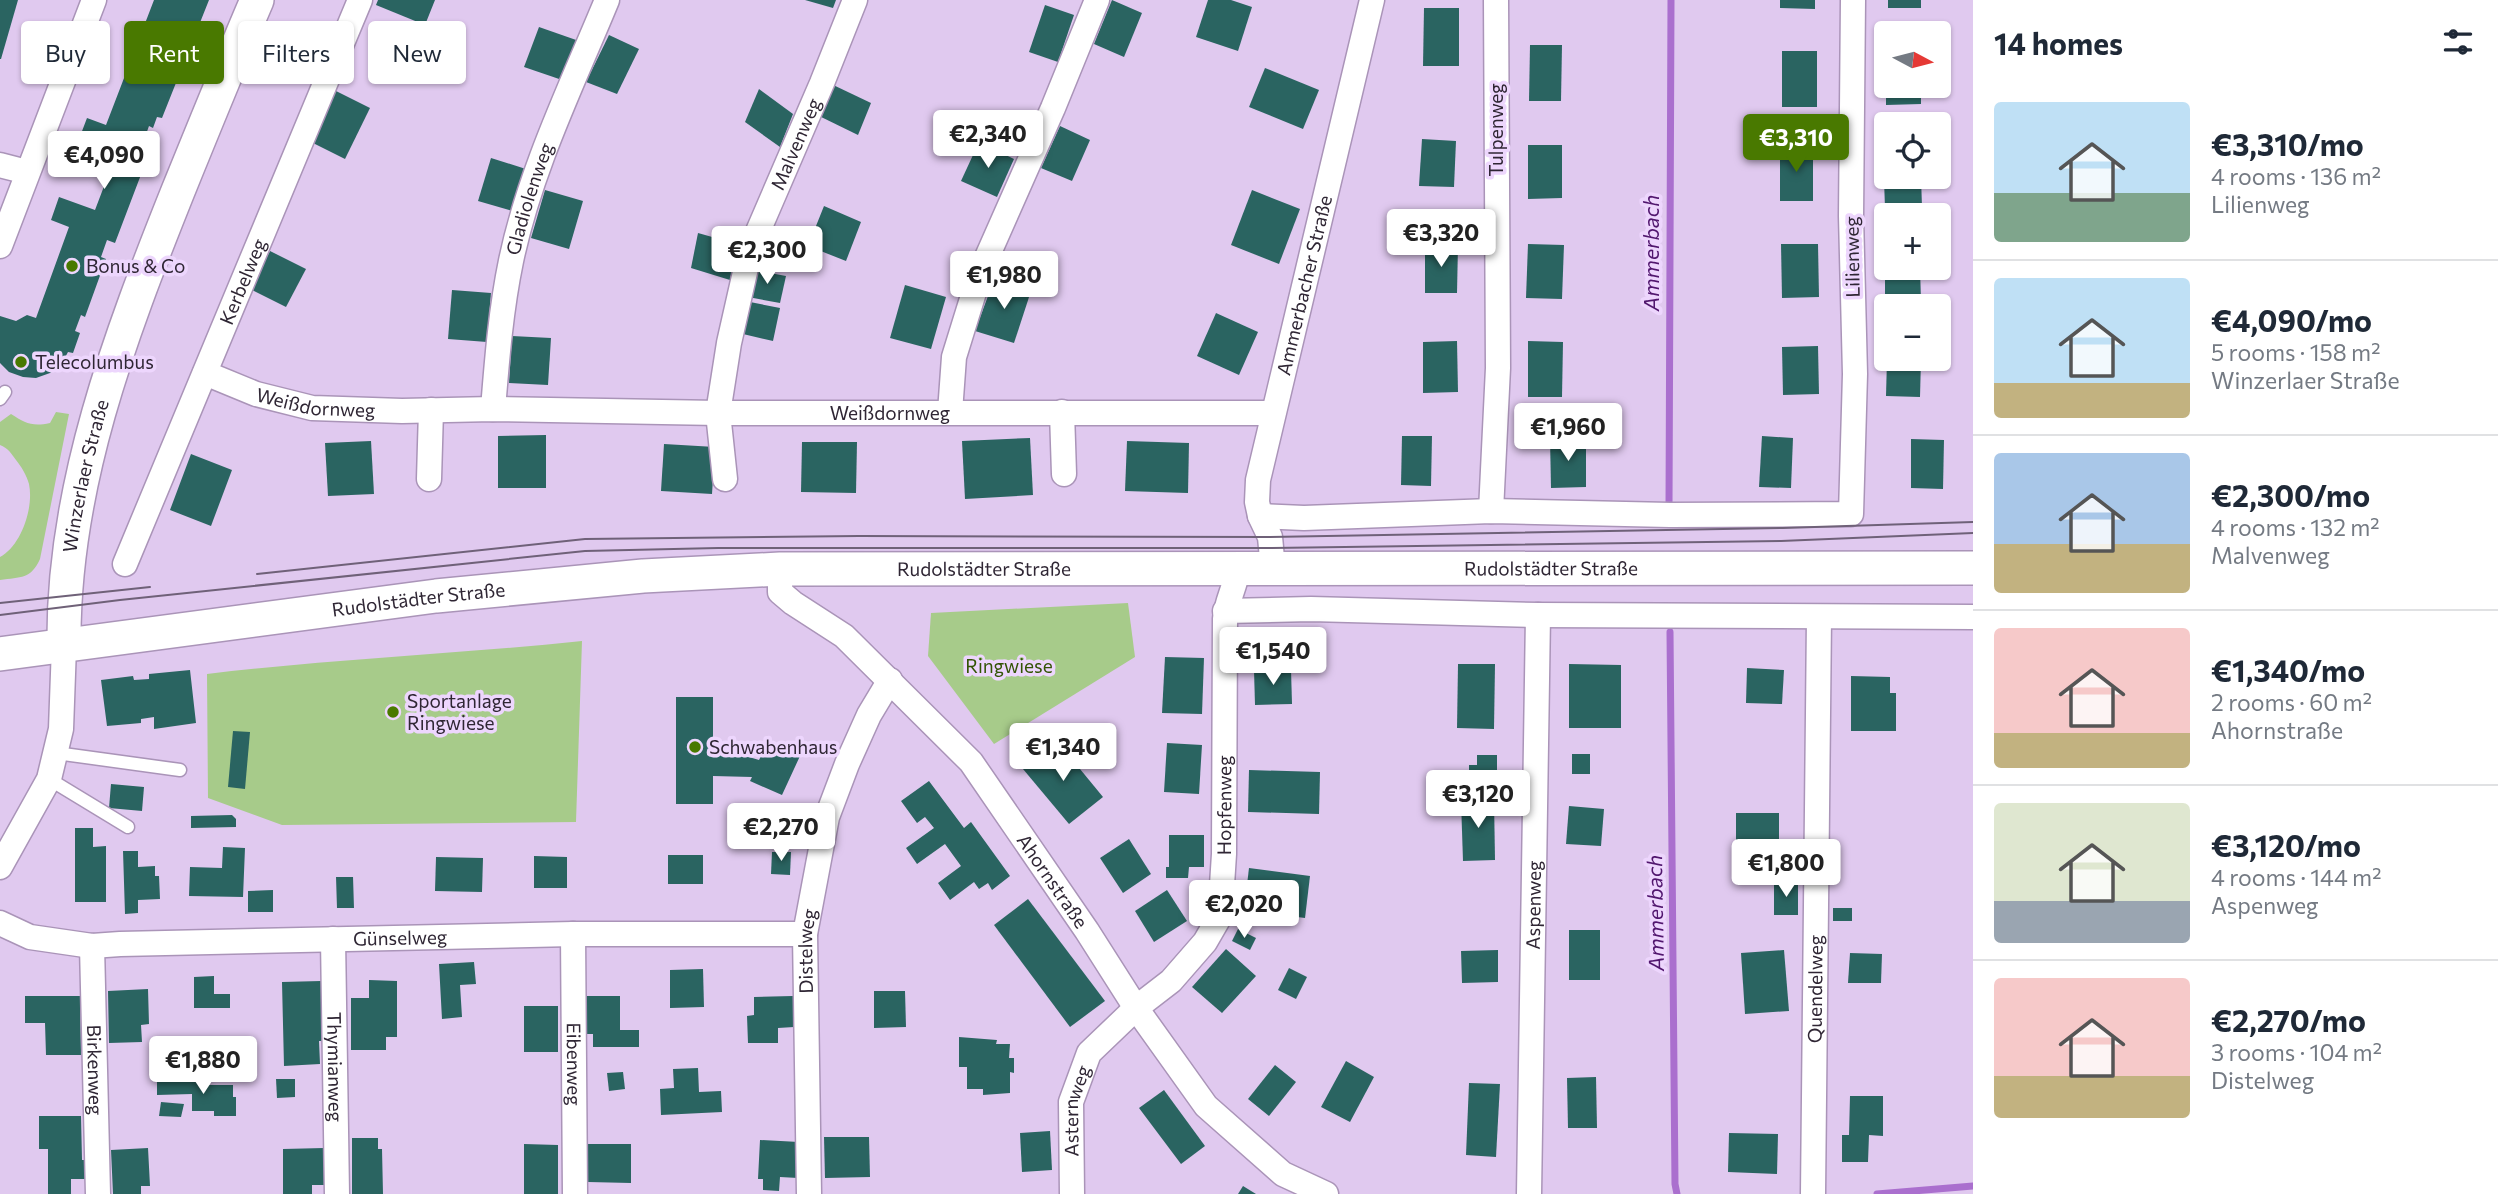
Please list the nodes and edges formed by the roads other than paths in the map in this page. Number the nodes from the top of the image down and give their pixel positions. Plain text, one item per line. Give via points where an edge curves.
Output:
1 (94, 0) edge
2 (257, 0) edge
3 (360, 0) edge
4 (607, 0) edge
5 (855, 0) edge
6 (1097, 0) edge
7 (1372, 0) edge
8 (1496, 0) edge
9 (1853, 0) edge
10 (0, 165) edge
11 (27, 172) junction
12 (0, 246) edge
13 (205, 373) junction
14 (493, 409) junction
15 (431, 410) junction
16 (950, 412) junction
17 (1062, 412) junction
18 (718, 413) junction
19 (1272, 413) junction
20 (1064, 474) dead end
21 (429, 479) dead end
22 (725, 479) dead end
23 (1491, 511) junction
24 (1260, 516) junction
25 (125, 564) dead end
26 (1973, 568) edge
27 (780, 569) junction
28 (1238, 569) junction
29 (1273, 569) junction
30 (1538, 615) junction
31 (1819, 617) junction
32 (1973, 617) edge
33 (1225, 619) junction
34 (64, 646) junction
35 (0, 654) edge
36 (890, 680) junction
37 (56, 753) junction
38 (180, 770) dead end
39 (49, 779) junction
40 (128, 827) dead end
41 (0, 867) edge
42 (0, 923) edge
43 (573, 934) junction
44 (805, 934) junction
45 (333, 939) junction
46 (92, 946) junction
47 (1136, 1007) junction
48 (98, 1194) edge
49 (337, 1194) edge
50 (575, 1194) edge
51 (809, 1194) edge
52 (1072, 1194) edge
53 (1326, 1194) edge
54 (1529, 1194) edge
55 (1813, 1194) edge

1 - 11 street
2 - 34 main road, Winzerlaer Straße via 129,315 106,388 68,560
3 - 13 street, Kerbelweg
4 - 14 street, Gladiolenweg via 531,188 511,260
5 - 18 street, Malvenweg via 750,250
6 - 16 street via 979,273 954,357
7 - 19 street, Ammerbacher Straße
8 - 23 street, Tulpenweg via 1498,368
9 - 23 street, Lilienweg via 1851,514
10 - 11 street
11 - 12 street
13 - 15 street, Weißdornweg via 256,394 312,408
13 - 25 street, Kerbelweg
14 - 15 street, Weißdornweg
14 - 18 street, Weißdornweg
15 - 21 street
16 - 17 street, Weißdornweg
16 - 18 street, Weißdornweg
17 - 19 street, Weißdornweg
17 - 20 street
18 - 22 street
19 - 24 street, Ammerbacher Straße via 1258,480
23 - 24 street
24 - 29 street, Ammerbacher Straße via 1270,537
26 - 29 main road, Rudolstädter Straße
27 - 28 main road, Rudolstädter Straße
27 - 34 main road, Rudolstädter Straße via 643,576 436,596
27 - 36 street, Ahornstraße via 780,592 845,636
28 - 29 main road, Rudolstädter Straße
28 - 33 street, Hopfenweg
30 - 31 street
30 - 33 street via 1311,609
30 - 54 street, Aspenweg
31 - 32 street
31 - 55 street, Quendelweg
33 - 47 street, Hopfenweg via 1220,916 1205,942 1171,981
34 - 35 main road, Rudolstädter Straße
34 - 37 street via 64,705
36 - 44 street, Distelweg via 869,715 827,817
36 - 47 street, Ahornstraße via 971,762
37 - 38 lane
37 - 39 street
39 - 40 lane
39 - 41 street
42 - 46 street, Günselweg via 30,937
43 - 44 street, Günselweg
43 - 45 street, Günselweg
43 - 50 street, Eibenweg
44 - 51 street, Distelweg
45 - 46 street, Günselweg
45 - 49 street, Thymianweg
46 - 48 street, Birkenweg
47 - 52 street, Asternweg via 1088,1053 1071,1102
47 - 53 street, Ahornstraße via 1206,1106 1283,1174

